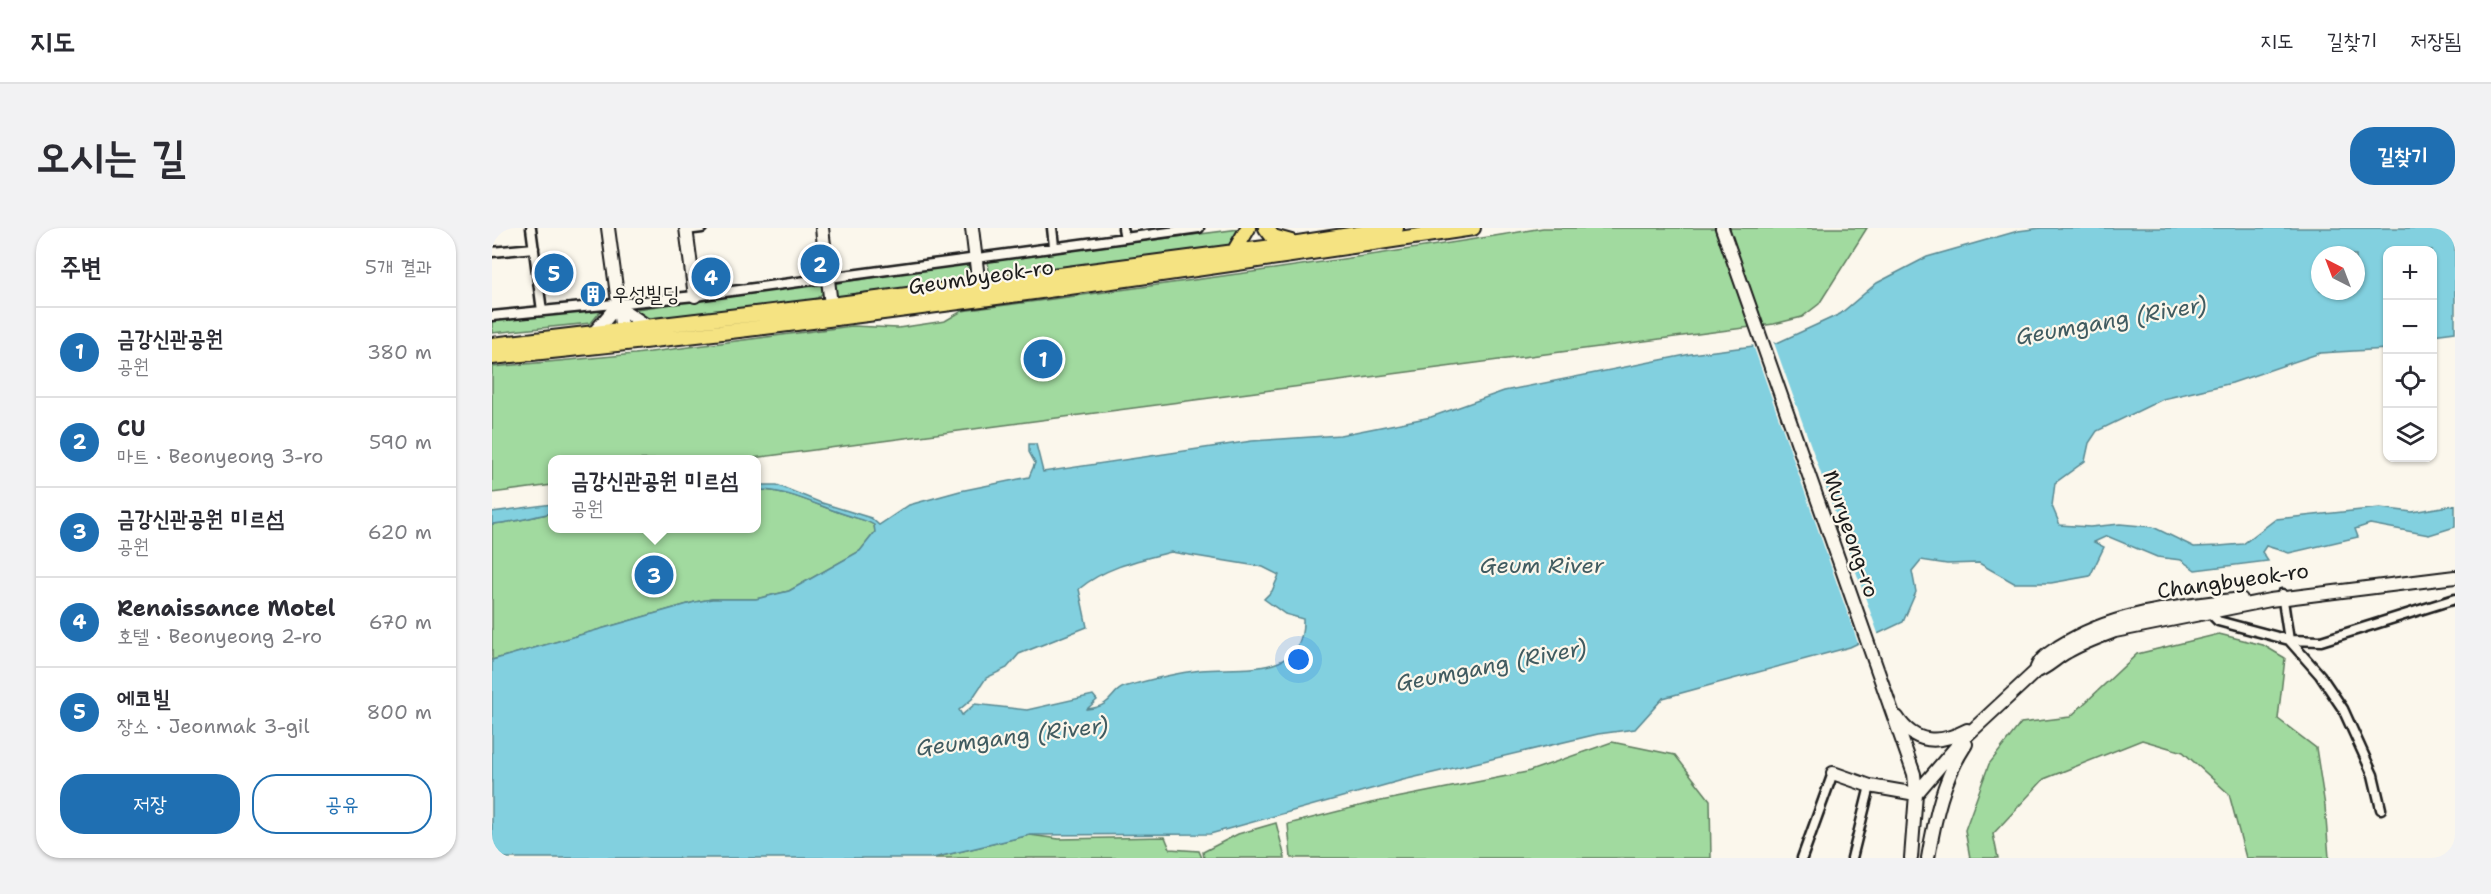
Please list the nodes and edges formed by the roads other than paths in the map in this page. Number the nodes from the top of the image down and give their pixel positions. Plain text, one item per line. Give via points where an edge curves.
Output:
1 (531, 228) edge
2 (608, 228) edge
3 (702, 228) edge
4 (822, 228) edge
5 (972, 228) edge
6 (1052, 228) edge
7 (1199, 228) edge
8 (1248, 228) edge
9 (1264, 228) edge
10 (1396, 228) edge
11 (1473, 228) edge
12 (686, 229) edge
13 (1723, 229) edge
14 (1124, 233) edge
15 (1299, 243) junction
16 (1054, 246) junction
17 (534, 248) junction
18 (492, 252) edge
19 (1234, 252) junction
20 (1266, 253) junction
21 (975, 256) junction
22 (827, 279) junction
23 (980, 292) junction
24 (695, 296) junction
25 (831, 305) junction
26 (617, 306) junction
27 (542, 311) junction
28 (492, 316) edge
29 (650, 328) junction
30 (593, 334) junction
31 (622, 337) junction
32 (492, 345) edge
33 (492, 357) edge
34 (2455, 572) edge
35 (2455, 577) edge
36 (2282, 596) junction
37 (2455, 599) edge
38 (2210, 613) junction
39 (2289, 640) junction
40 (2035, 672) junction
41 (1890, 705) junction
42 (1979, 724) junction
43 (1833, 773) joint
44 (1870, 786) junction
45 (1916, 794) junction
46 (2381, 809) dead end
47 (1802, 858) edge
48 (1852, 858) edge
49 (1911, 858) edge
50 (1928, 858) edge

1 - 17 street
2 - 26 main road
3 - 12 street
4 - 22 main road
5 - 21 main road
6 - 16 street
7 - 14 street
8 - 19 main road
9 - 15 main road via 1282,241
9 - 20 main road
10 - 15 main road, Geumbyeok-ro
11 - 20 main road, Geumbyeok-ro
12 - 24 main road
13 - 41 main road, Muryeong-ro
14 - 16 street
15 - 20 main road, Geumbyeok-ro
16 - 21 street
17 - 18 street
17 - 27 street
19 - 20 main road, Geumbyeok-ro
19 - 23 main road, Geumbyeok-ro
20 - 23 main road, Geumbyeok-ro
21 - 22 street
21 - 23 main road
22 - 24 street
22 - 25 main road
23 - 25 main road, Geumbyeok-ro
23 - 31 main road, Geumbyeok-ro
24 - 26 street
25 - 29 main road, Geumbyeok-ro
26 - 27 street
26 - 29 main road
26 - 30 main road
26 - 31 main road
27 - 28 street
29 - 31 main road, Geumbyeok-ro
30 - 31 main road, Geumbyeok-ro
30 - 32 main road, Geumbyeok-ro
31 - 33 main road, Geumbyeok-ro
34 - 36 main road, Changbyeok-ro
35 - 36 main road, Changbyeok-ro
36 - 38 main road, Changbyeok-ro
36 - 39 street
36 - 40 main road, Changbyeok-ro via 2111,620 2087,629 2049,653 2037,664
37 - 39 street via 2320,641
38 - 39 street via 2218,621
38 - 40 main road, Changbyeok-ro via 2115,631 2070,650
39 - 46 street via 2343,709 2373,775
40 - 42 main road, Changbyeok-ro
41 - 42 main road via 1915,736 1932,742
41 - 45 main road, Muryeong-ro via 1914,774
42 - 45 main road, Changbyeok-ro
42 - 50 main road via 1960,753 1940,797
43 - 44 main road
43 - 47 street
44 - 45 main road
44 - 48 street
45 - 49 main road, Muryeong-ro

